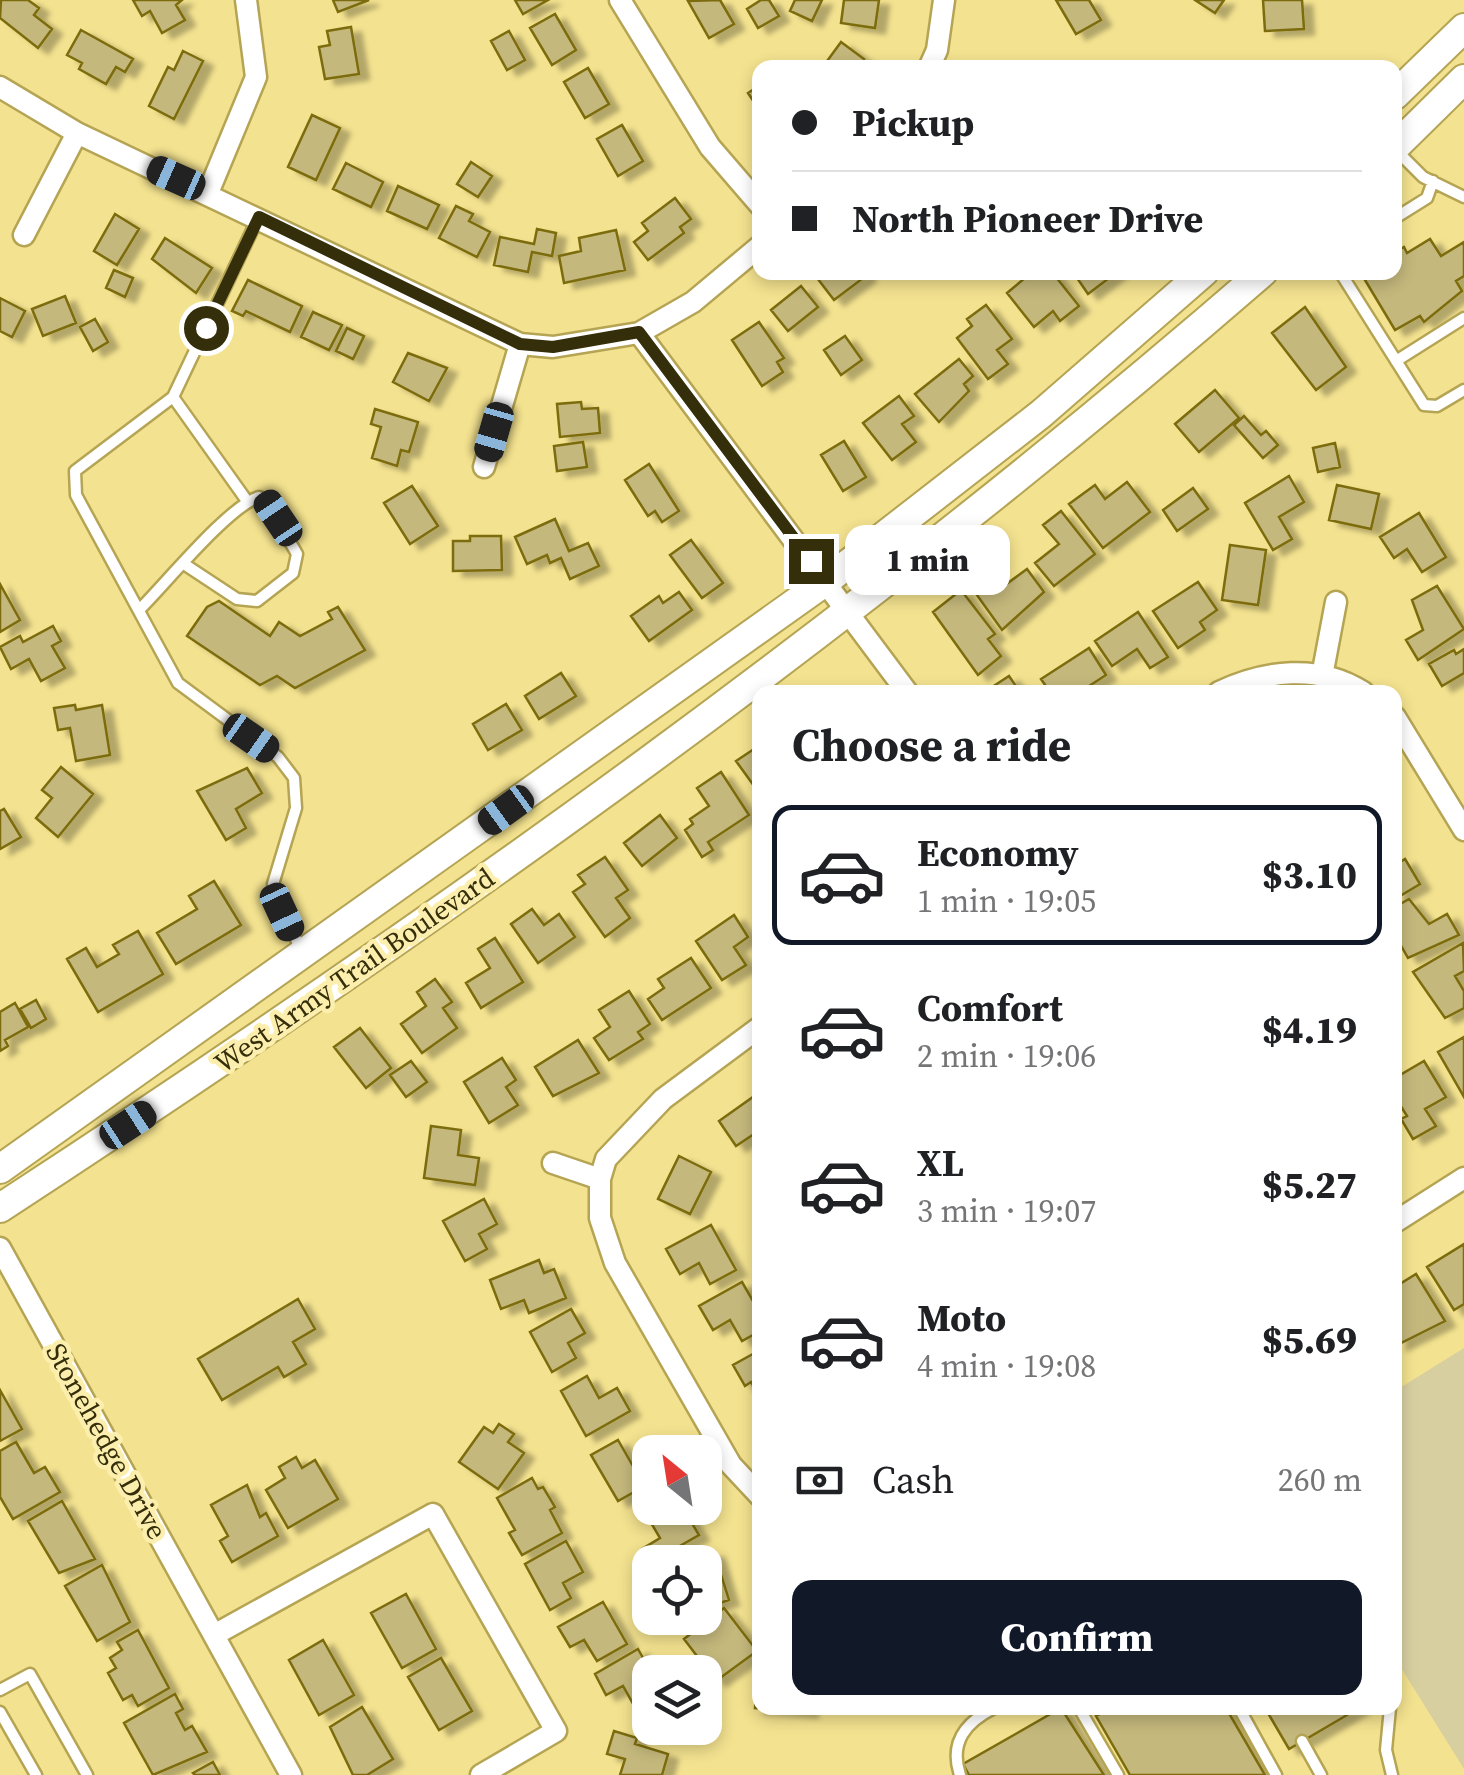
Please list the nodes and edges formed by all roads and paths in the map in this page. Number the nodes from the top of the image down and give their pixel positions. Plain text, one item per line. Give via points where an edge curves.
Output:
1 (246, 0) edge
2 (620, 0) edge
3 (944, 0) edge
4 (1464, 28) edge
5 (933, 60) edge
6 (1464, 78) edge
7 (0, 87) edge
8 (1402, 88) edge
9 (77, 133) junction
10 (1402, 141) edge
11 (1402, 156) edge
12 (1434, 181) junction
13 (208, 193) junction
14 (752, 196) edge
15 (1464, 196) edge
16 (1402, 213) edge
17 (259, 217) junction
18 (24, 235) dead end
19 (752, 253) edge
20 (1195, 280) edge
21 (1254, 280) edge
22 (1345, 280) edge
23 (1464, 318) edge
24 (639, 332) junction
25 (520, 344) junction
26 (1396, 361) junction
27 (1464, 390) edge
28 (173, 397) junction
29 (484, 467) dead end
30 (246, 501) junction
31 (180, 568) junction
32 (826, 581) junction
33 (1336, 602) dead end
34 (141, 608) junction
35 (848, 610) junction
36 (1322, 676) junction
37 (902, 685) edge
38 (1239, 685) edge
39 (1345, 685) edge
40 (1402, 729) edge
41 (1464, 830) edge
42 (310, 951) junction
43 (341, 984) junction
44 (752, 1033) edge
45 (552, 1164) dead end
46 (0, 1168) edge
47 (1464, 1178) edge
48 (600, 1179) junction
49 (0, 1208) edge
50 (1402, 1218) edge
51 (0, 1248) edge
52 (752, 1488) edge
53 (214, 1635) junction
54 (0, 1690) edge
55 (0, 1712) edge
56 (982, 1715) edge
57 (1083, 1715) edge
58 (1242, 1715) edge
59 (1389, 1715) edge
60 (1302, 1741) dead end
61 (36, 1775) edge
62 (87, 1775) edge
63 (291, 1775) edge
64 (482, 1775) edge
65 (960, 1775) edge
66 (1118, 1775) edge
67 (1276, 1775) edge
68 (1321, 1775) edge
69 (1392, 1775) edge

1 - 13 street via 256,77
2 - 14 street via 710,147
3 - 5 street
4 - 8 main road
6 - 10 main road
7 - 9 street
9 - 13 street
9 - 18 street
11 - 12 lane
12 - 15 lane
12 - 16 lane via 1426,198
13 - 17 street
17 - 25 street
17 - 28 lane
19 - 24 street via 693,302
20 - 32 main road, West Army Trail Boulevard via 1041,414
21 - 35 main road, West Army Trail Boulevard
22 - 26 lane
23 - 26 lane
24 - 25 street via 553,347
24 - 32 street
25 - 29 street
26 - 27 lane via 1424,405 1437,406
28 - 30 lane
28 - 34 lane via 75,471 76,495
30 - 31 lane
30 - 31 lane via 266,500 289,534 293,573 256,601 237,600
31 - 34 lane
32 - 35 street
32 - 42 main road, West Army Trail Boulevard
33 - 36 street
34 - 42 lane via 178,684 278,757 294,778 296,808 272,884
35 - 37 street
35 - 43 main road, West Army Trail Boulevard
36 - 38 street via 1272,674
36 - 39 street
40 - 41 street
42 - 43 main road
42 - 46 main road, West Army Trail Boulevard
43 - 49 main road, West Army Trail Boulevard
44 - 48 street via 663,1099 606,1159
45 - 48 street
47 - 50 street
48 - 52 street via 600,1218 615,1263 731,1466
51 - 53 street, Stonehedge Drive
53 - 63 street, Stonehedge Drive
53 - 64 street via 434,1514 556,1731
54 - 62 lane via 30,1674
55 - 61 lane
56 - 65 lane via 965,1725
57 - 66 lane
58 - 67 lane
59 - 69 lane
60 - 68 lane

